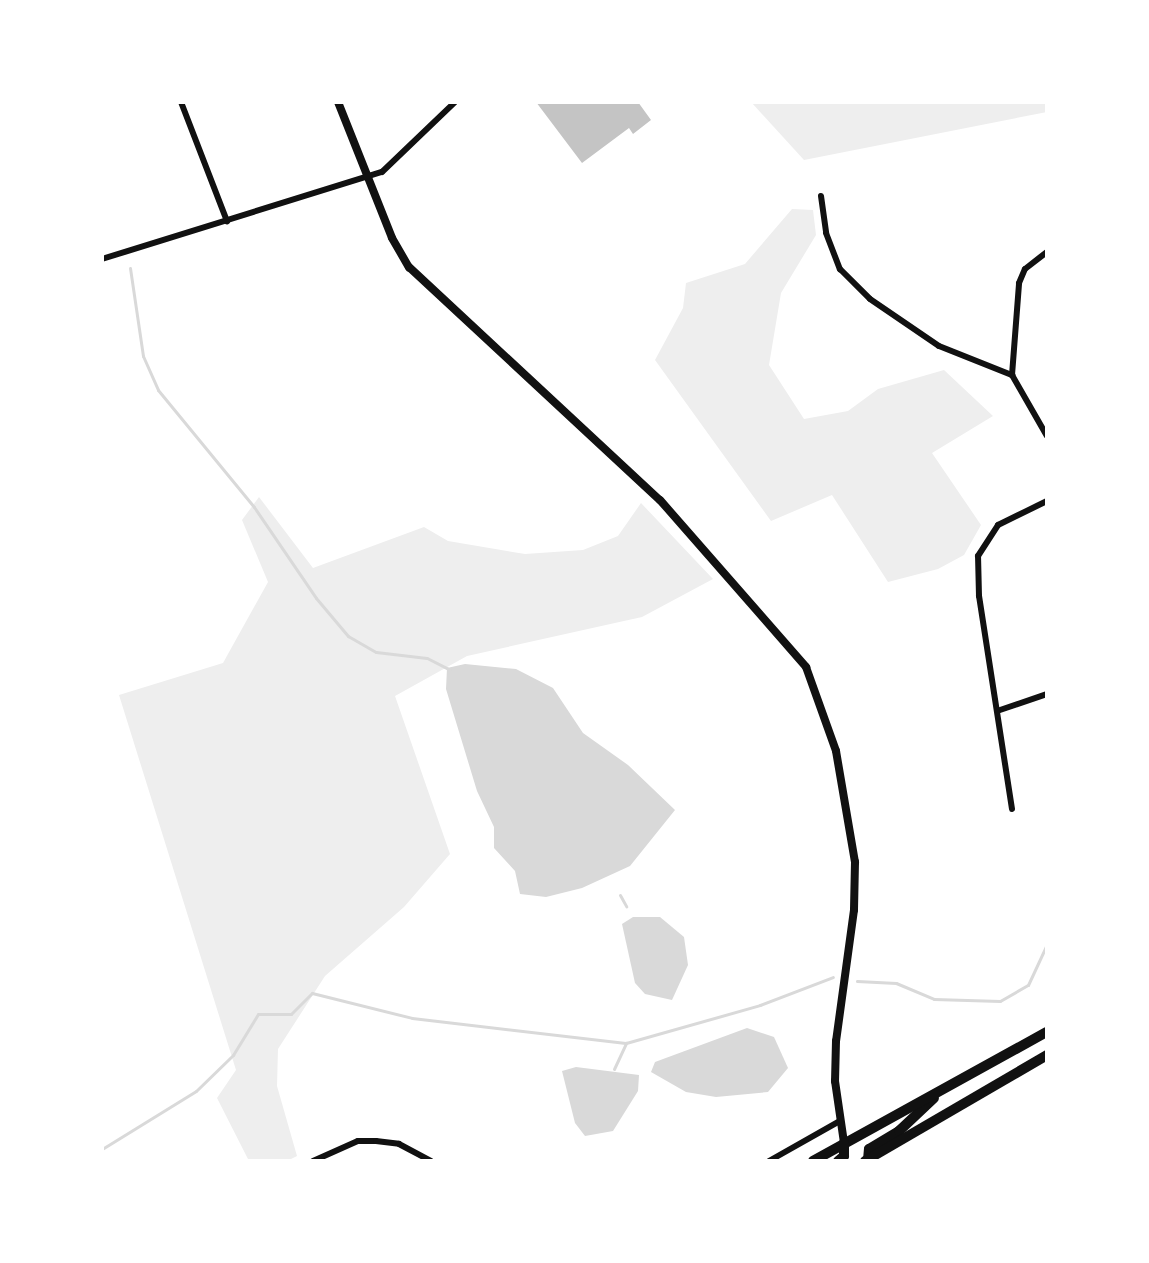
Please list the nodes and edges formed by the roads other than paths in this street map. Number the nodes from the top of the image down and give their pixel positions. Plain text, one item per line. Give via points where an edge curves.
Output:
1 (181, 102) edge
2 (338, 102) edge
3 (455, 102) edge
4 (367, 177) junction
5 (821, 196) dead end
6 (227, 221) junction
7 (1047, 252) edge
8 (102, 259) edge
9 (1012, 375) junction
10 (1047, 436) edge
11 (1047, 501) edge
12 (1047, 694) edge
13 (1000, 710) junction
14 (1012, 809) dead end
15 (1047, 1032) edge
16 (1047, 1055) edge
17 (944, 1088) junction
18 (840, 1121) junction
19 (844, 1143) junction
20 (313, 1161) edge
21 (431, 1161) edge
22 (769, 1161) edge
23 (813, 1161) edge
24 (838, 1161) edge
25 (868, 1161) edge

1 - 6 street
2 - 4 street
3 - 4 street via 382,172
4 - 6 street
4 - 18 street via 409,267 660,500 806,667 836,751 855,862 854,910 836,1041
5 - 9 street via 826,233 840,269 870,299 939,346
6 - 8 street
7 - 9 street via 1025,269 1019,283
9 - 10 street
11 - 13 street via 998,525 978,556 979,596
12 - 13 street
13 - 14 street
15 - 17 highway
16 - 25 highway
17 - 19 highway
17 - 25 highway via 899,1131 869,1149
18 - 19 street
18 - 22 street
19 - 23 highway
19 - 24 highway
20 - 21 street via 358,1141 376,1141 399,1144

